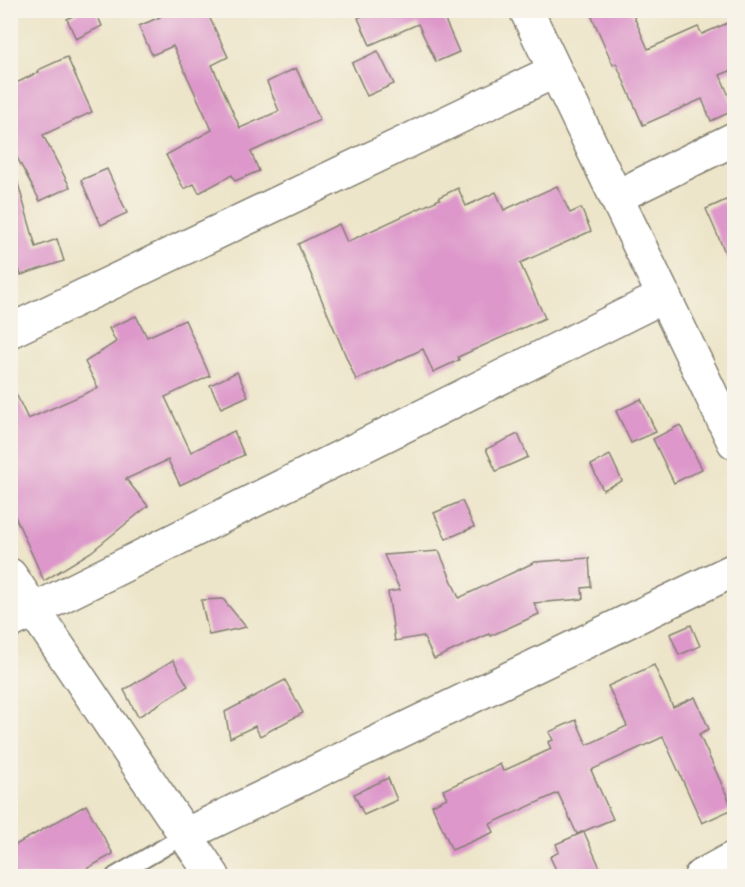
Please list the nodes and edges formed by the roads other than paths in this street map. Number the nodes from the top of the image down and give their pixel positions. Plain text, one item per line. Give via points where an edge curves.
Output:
1 (526, 10) edge
2 (555, 71) junction
3 (735, 139) edge
4 (616, 197) junction
5 (664, 297) junction
6 (10, 332) edge
7 (735, 442) edge
8 (735, 570) edge
9 (10, 575) edge
10 (22, 616) edge
11 (185, 835) junction
12 (735, 858) edge
13 (115, 876) edge
14 (213, 876) edge
15 (701, 876) edge

1 - 2 street
2 - 4 street
2 - 6 street
3 - 4 street
4 - 5 street
5 - 7 street
5 - 10 street
8 - 11 street
9 - 10 street
10 - 11 street
11 - 13 lane
11 - 14 street
12 - 15 street

